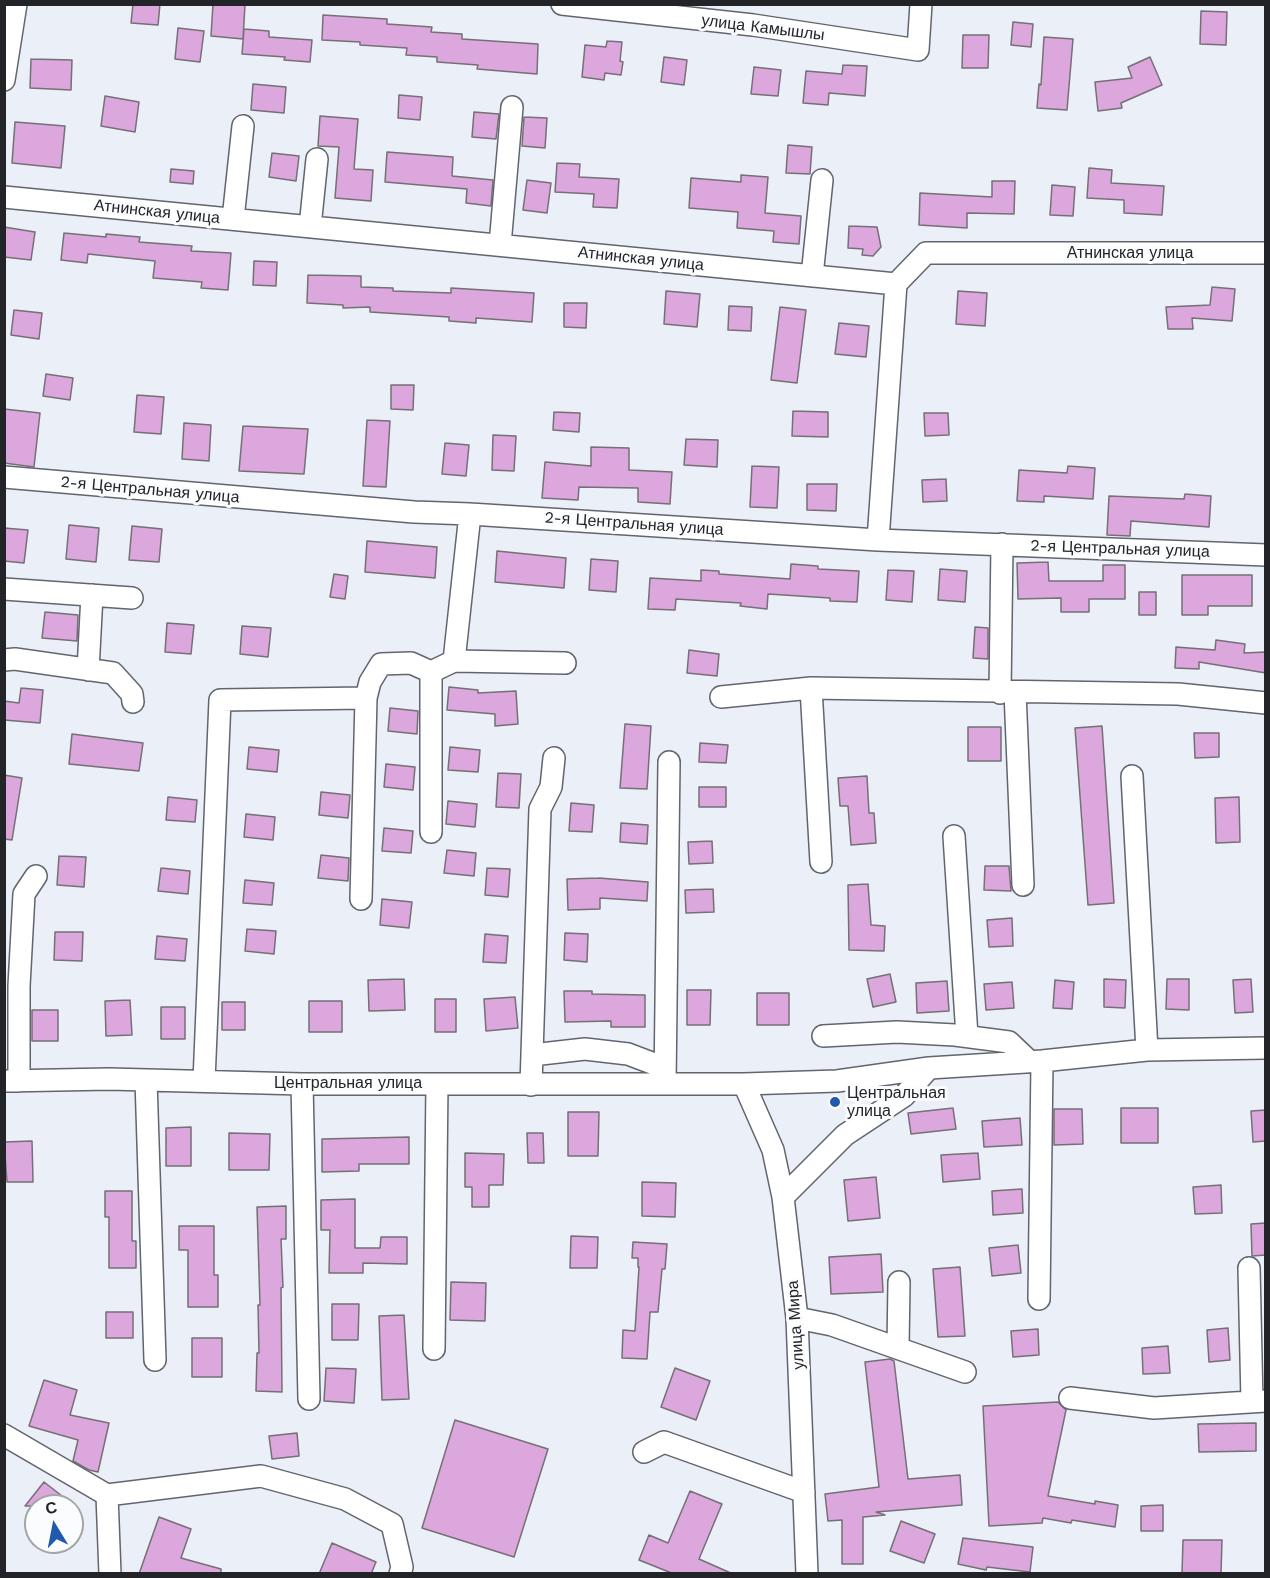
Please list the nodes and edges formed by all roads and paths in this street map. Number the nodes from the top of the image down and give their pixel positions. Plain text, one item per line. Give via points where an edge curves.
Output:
1 (16, 4) edge
2 (562, 4) edge
3 (921, 4) edge
4 (4, 80) edge
5 (512, 107) dead end
6 (243, 126) dead end
7 (316, 159) dead end
8 (822, 180) dead end
9 (4, 197) edge
10 (233, 219) junction
11 (310, 227) junction
12 (500, 245) junction
13 (1266, 254) edge
14 (812, 276) junction
15 (896, 284) junction
16 (4, 477) edge
17 (470, 514) junction
18 (878, 540) junction
19 (1002, 544) junction
20 (1266, 555) edge
21 (4, 590) edge
22 (92, 595) junction
23 (132, 598) dead end
24 (4, 660) edge
25 (454, 661) junction
26 (565, 663) dead end
27 (88, 670) junction
28 (431, 672) junction
29 (811, 688) junction
30 (1007, 692) junction
31 (721, 697) dead end
32 (366, 698) junction
33 (133, 702) dead end
34 (1266, 703) edge
35 (554, 758) dead end
36 (669, 762) dead end
37 (1131, 776) dead end
38 (431, 832) dead end
39 (954, 836) dead end
40 (821, 862) dead end
41 (36, 876) dead end
42 (1023, 885) dead end
43 (361, 899) dead end
44 (823, 1036) dead end
45 (967, 1036) junction
46 (1266, 1048) edge
47 (1147, 1050) junction
48 (532, 1055) junction
49 (1035, 1061) junction
50 (929, 1068) junction
51 (665, 1076) junction
52 (146, 1080) junction
53 (12, 1081) edge
54 (204, 1081) junction
55 (302, 1084) junction
56 (437, 1084) junction
57 (744, 1084) junction
58 (531, 1085) junction
59 (783, 1197) junction
60 (1249, 1268) dead end
61 (899, 1282) dead end
62 (1039, 1299) dead end
63 (797, 1318) junction
64 (898, 1348) junction
65 (434, 1349) dead end
66 (155, 1360) dead end
67 (965, 1372) dead end
68 (1070, 1398) dead end
69 (309, 1399) dead end
70 (1259, 1401) edge
71 (4, 1435) edge
72 (644, 1452) dead end
73 (804, 1492) junction
74 (107, 1495) junction
75 (807, 1573) edge
76 (110, 1574) edge
77 (400, 1574) edge

1 - 4 street
2 - 3 street, улица Камышлы via 753,25 918,50
5 - 12 street
6 - 10 street
7 - 11 street
8 - 14 street
9 - 10 street, Атнинская улица
10 - 11 street, Атнинская улица
11 - 12 street, Атнинская улица
12 - 14 street, Атнинская улица
13 - 15 street, Атнинская улица via 926,253
14 - 15 street, Атнинская улица
15 - 18 street
16 - 17 street, 2-я Центральная улица
17 - 18 street, 2-я Центральная улица
17 - 25 street
18 - 19 street, 2-я Центральная улица
19 - 20 street, 2-я Центральная улица
19 - 30 street
21 - 22 street
22 - 23 street
22 - 27 street
24 - 27 street
25 - 26 street
25 - 28 street
27 - 33 street via 113,673 132,694
28 - 32 street via 411,663 381,664
28 - 38 street
29 - 30 street
29 - 31 street
29 - 40 street
30 - 34 street via 1178,694
30 - 42 street
32 - 43 street
32 - 54 street via 220,700
35 - 48 street via 551,787 540,809
36 - 51 street
37 - 47 street
39 - 45 street
41 - 53 street via 24,894
44 - 45 street via 897,1032
45 - 49 street via 1009,1042
46 - 47 street, Центральная улица
47 - 49 street, Центральная улица
48 - 51 street via 585,1049 628,1054
48 - 58 street
49 - 50 street, Центральная улица
49 - 62 street
50 - 57 street, Центральная улица via 837,1081
50 - 59 street via 904,1096 845,1135
51 - 57 street, Центральная улица
51 - 58 street, Центральная улица
52 - 53 street, Центральная улица
52 - 54 street, Центральная улица
52 - 66 street
54 - 55 street, Центральная улица
55 - 56 street, Центральная улица
55 - 69 street
56 - 58 street, Центральная улица
56 - 65 street
57 - 59 street, улица Мира via 772,1150
59 - 63 street, улица Мира
60 - 70 street
61 - 64 street
63 - 64 street via 832,1325
63 - 73 street, улица Мира
64 - 67 street
68 - 70 street via 1155,1408
71 - 74 street
72 - 73 street via 664,1442
73 - 75 street, улица Мира
74 - 76 street
74 - 77 street via 261,1476 345,1499 392,1524 402,1567

